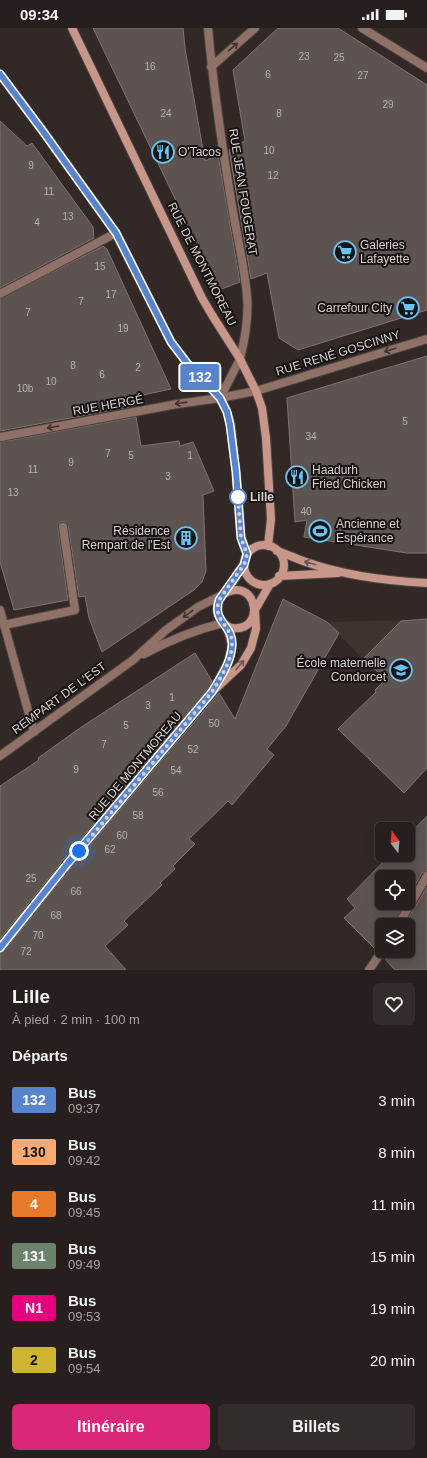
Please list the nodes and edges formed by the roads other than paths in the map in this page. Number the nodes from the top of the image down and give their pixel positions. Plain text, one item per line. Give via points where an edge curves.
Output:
1 (72, 28) edge
2 (208, 28) edge
3 (255, 28) edge
4 (362, 28) edge
5 (211, 67) junction
6 (427, 68) edge
7 (0, 74) edge
8 (116, 233) junction
9 (0, 294) edge
10 (427, 339) edge
11 (240, 359) junction
12 (256, 391) junction
13 (220, 398) junction
14 (0, 437) edge
15 (63, 527) dead end
16 (268, 546) junction
17 (278, 551) junction
18 (247, 554) junction
19 (244, 565) junction
20 (343, 572) junction
21 (279, 576) junction
22 (427, 583) edge
23 (270, 584) junction
24 (222, 595) junction
25 (0, 610) edge
26 (255, 610) junction
27 (4, 625) junction
28 (225, 625) junction
29 (133, 660) junction
30 (212, 692) junction
31 (34, 732) junction
32 (0, 756) edge
33 (427, 876) edge
34 (402, 918) edge
35 (0, 948) edge
36 (377, 958) edge
37 (369, 970) edge

1 - 11 main road, RUE DE MONTMOREAU via 202,298
2 - 5 street, RUE JEAN FOUGERAT
5 -> 3 street
4 - 6 street
5 - 11 street, RUE JEAN FOUGERAT via 247,297 248,317
7 - 8 street
8 - 9 street
8 - 13 street via 171,342
10 -> 12 street, RUE RENÉ GOSCINNY
11 - 12 main road, RUE DE MONTMOREAU
11 - 13 street, RUE JEAN FOUGERAT
12 - 13 street, RUE RENÉ GOSCINNY
12 - 16 main road, RUE DE MONTMOREAU via 262,408 266,438 271,519
13 -> 14 street, RUE HERGÉ
13 - 18 street via 230,425 241,538
15 - 27 street via 75,610
16 - 17 main road
16 - 18 main road via 257,546
20 -> 17 main road
17 - 21 main road via 284,562
18 - 19 main road
19 - 23 main road via 244,571 252,581
19 - 24 main road
20 - 21 main road
20 - 22 main road via 398,582
21 - 23 main road
23 - 26 main road
24 - 26 main road via 241,590 251,598
24 - 28 main road via 217,612
24 -> 29 street, REMPART DE L'EST via 198,607 166,630
25 - 27 street
26 - 28 main road via 250,622 245,626 233,628
30 -> 26 main road, RUE DE MONTMOREAU via 241,664 251,648 256,629
27 - 31 street
28 - 29 street, REMPART DE L'EST via 205,627 174,638
28 - 30 main road, RUE DE MONTMOREAU via 232,645 228,663
29 - 31 street, REMPART DE L'EST
30 - 35 main road, RUE DE MONTMOREAU
31 - 32 street, REMPART DE L'EST
33 - 34 street
36 - 37 street

